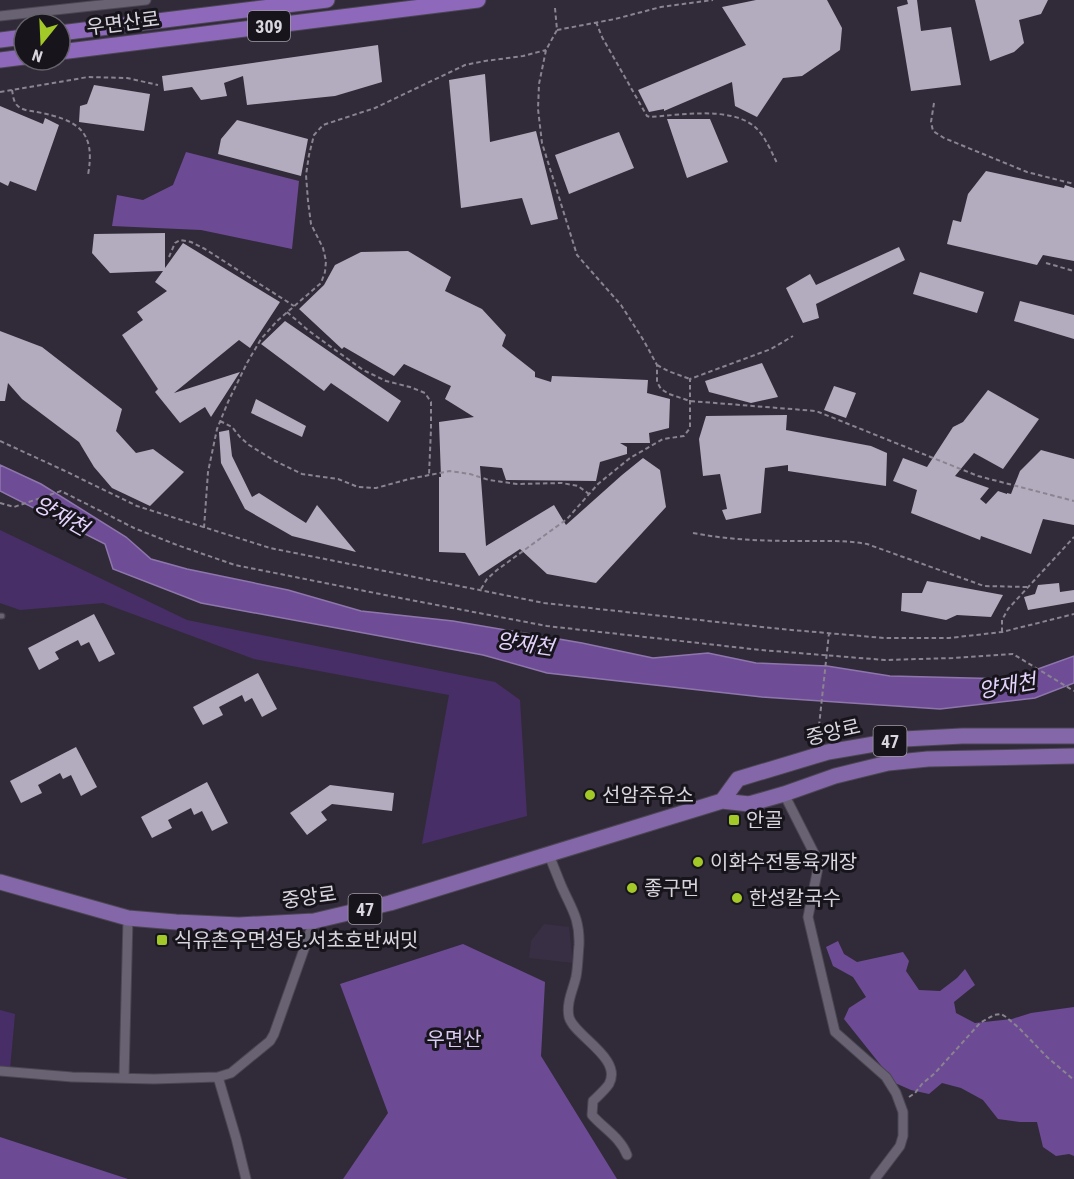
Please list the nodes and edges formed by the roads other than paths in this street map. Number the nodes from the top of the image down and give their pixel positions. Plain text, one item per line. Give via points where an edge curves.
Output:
1 (146, 0) edge
2 (327, 0) edge
3 (478, 0) edge
4 (0, 16) edge
5 (72, 32) edge
6 (72, 51) edge
7 (1074, 736) edge
8 (1074, 756) edge
9 (784, 794) junction
10 (722, 801) junction
11 (549, 855) junction
12 (0, 882) edge
13 (128, 918) junction
14 (314, 921) junction
15 (0, 1071) edge
16 (218, 1077) junction
17 (124, 1078) junction
18 (627, 1155) dead end
19 (246, 1179) edge
20 (875, 1179) edge

1 - 4 street
2 - 5 highway, 우면산로 / 309
3 - 6 highway, 우면산로 / 309
7 - 10 main road, 중앙로 / 47 via 904,739 828,752 738,779
8 - 9 main road, 중앙로 / 47 via 888,763
9 - 10 main road, 중앙로 / 47 via 749,804
9 - 20 street via 819,862 808,917 834,1032 886,1077 903,1112 900,1146
10 - 11 main road, 중앙로 / 47
11 - 14 main road, 중앙로 / 47 via 390,903
11 - 18 street via 579,929 576,976 568,1008 570,1020 610,1068 609,1084 593,1101 592,1114 616,1137
12 - 13 main road, 중앙로 / 47
13 - 14 main road, 중앙로 / 47 via 239,925
13 - 17 street
14 - 16 street via 270,1041 231,1073
15 - 17 street
16 - 17 street
16 - 19 street

